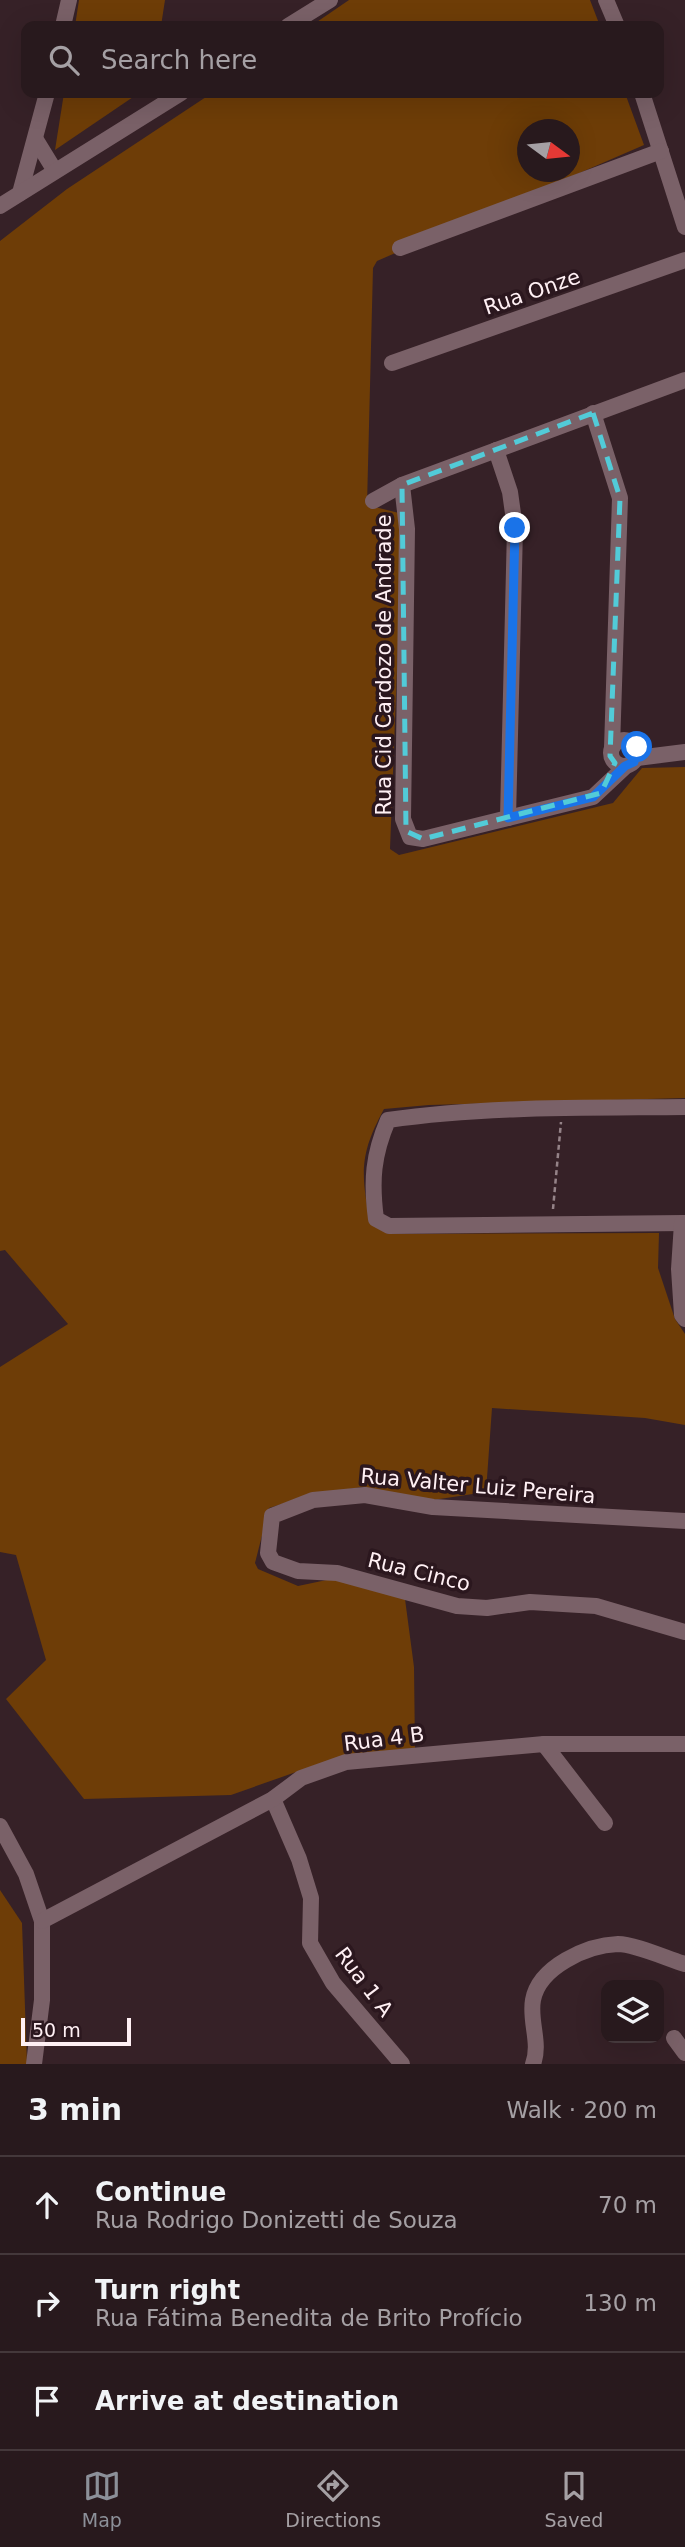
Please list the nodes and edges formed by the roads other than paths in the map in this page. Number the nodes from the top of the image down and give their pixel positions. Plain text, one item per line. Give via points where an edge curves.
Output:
1 (69, 0) edge
2 (330, 0) edge
3 (606, 0) edge
4 (63, 21) edge
5 (296, 21) edge
6 (615, 21) edge
7 (46, 98) edge
8 (173, 98) edge
9 (644, 98) edge
10 (36, 140) junction
11 (661, 151) junction
12 (55, 171) junction
13 (20, 193) junction
14 (0, 206) edge
15 (685, 227) edge
16 (400, 248) dead end
17 (685, 260) edge
18 (392, 363) dead end
19 (685, 380) edge
20 (593, 413) junction
21 (496, 450) junction
22 (402, 485) junction
23 (373, 501) dead end
24 (678, 752) edge
25 (624, 753) junction
26 (508, 818) junction
27 (685, 1107) edge
28 (684, 1223) edge
29 (684, 1317) edge
30 (272, 1516) joint
31 (685, 1521) edge
32 (685, 1632) edge
33 (544, 1744) junction
34 (685, 1744) edge
35 (273, 1799) junction
36 (605, 1823) dead end
37 (0, 1826) edge
38 (42, 1921) junction
39 (685, 1964) edge
40 (674, 2038) dead end
41 (685, 2053) edge
42 (34, 2064) edge
43 (402, 2064) edge
44 (533, 2064) edge

1 - 4 street
2 - 5 street
3 - 6 street
7 - 10 street
8 - 12 street
9 - 11 street
10 - 12 street
10 - 13 street
11 - 15 street
11 - 16 street
12 - 13 street
13 - 14 street
17 - 18 street, Rua Onze
19 - 20 street
20 - 21 street
20 - 25 street via 620,498 615,702
21 - 22 street
21 - 26 street via 510,492 515,528
22 - 23 street
22 - 26 street, Rua Cid Cardozo de Andrade via 407,530 406,831 416,839
24 - 25 street
25 - 26 street via 608,783 593,797
27 - 28 street via 562,1108 388,1120 376,1150 371,1183 376,1219 389,1226
28 - 29 street via 679,1269
30 - 31 street, Rua Valter Luiz Pereira via 313,1500 365,1495 433,1507
30 - 32 street, Rua Cinco via 268,1553 273,1562 298,1571 337,1573 457,1606 487,1608 530,1602 596,1606
33 - 34 street, Rua 4 B
33 - 35 street, Rua 4 B via 346,1762 301,1778
33 - 36 street
35 - 38 street, Rua 4 B
35 - 43 street, Rua 1 A via 311,1898 310,1943 333,1983
37 - 38 street via 26,1874
38 - 42 street via 42,2000
39 - 44 street via 618,1944 564,1958 540,1982 533,2001 537,2055
40 - 41 street

